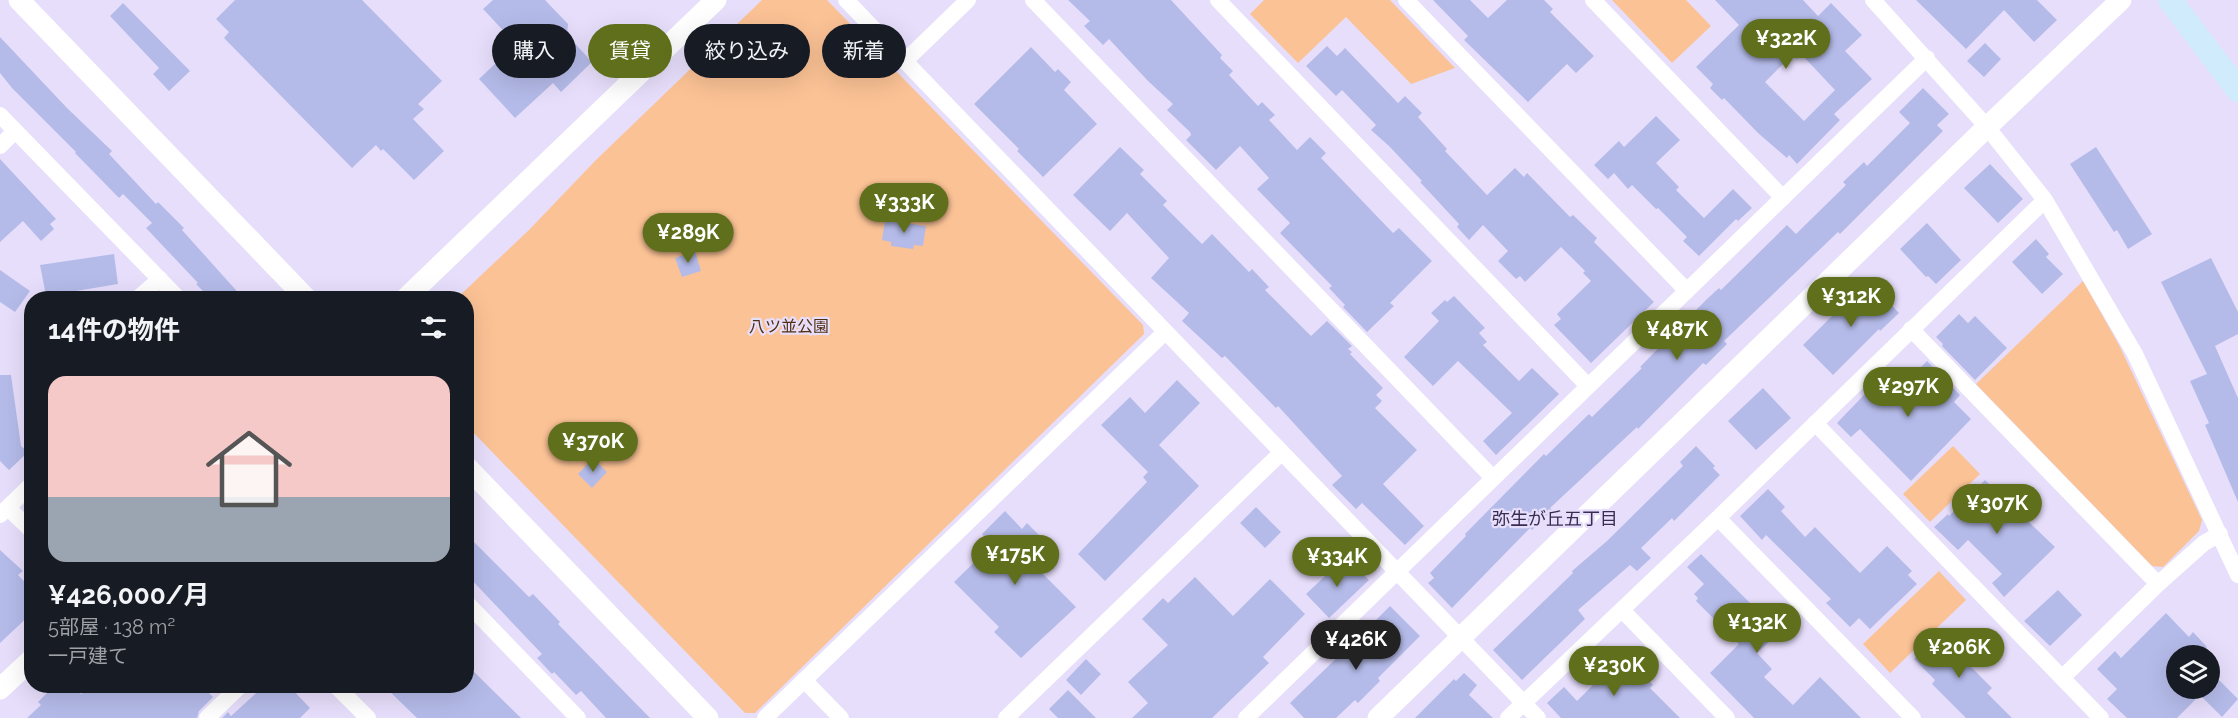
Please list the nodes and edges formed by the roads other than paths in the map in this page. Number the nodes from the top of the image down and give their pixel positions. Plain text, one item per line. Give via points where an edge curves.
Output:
1 (19, 0) edge
2 (716, 0) edge
3 (846, 0) edge
4 (968, 0) edge
5 (1033, 0) edge
6 (1218, 0) edge
7 (1406, 0) edge
8 (1593, 0) edge
9 (1873, 0) edge
10 (2121, 0) edge
11 (2170, 0) edge
12 (869, 24) edge
13 (1927, 58) junction
14 (906, 61) edge
15 (906, 63) edge
16 (2238, 90) edge
17 (0, 115) edge
18 (1987, 126) junction
19 (15, 130) junction
20 (0, 146) edge
21 (1783, 198) junction
22 (2045, 200) junction
23 (160, 279) junction
24 (146, 291) edge
25 (171, 291) edge
26 (299, 291) edge
27 (413, 291) edge
28 (1687, 291) junction
29 (1911, 329) junction
30 (1165, 332) junction
31 (1588, 386) junction
32 (1815, 423) junction
33 (1281, 453) junction
34 (474, 474) edge
35 (1493, 478) junction
36 (24, 492) edge
37 (4, 512) edge
38 (1718, 519) junction
39 (24, 526) edge
40 (2220, 534) junction
41 (1396, 572) junction
42 (2238, 575) edge
43 (2158, 584) junction
44 (474, 610) edge
45 (1622, 610) junction
46 (1461, 639) junction
47 (24, 666) edge
48 (2062, 678) junction
49 (804, 680) junction
50 (0, 689) edge
51 (233, 693) edge
52 (343, 693) edge
53 (1523, 703) junction
54 (207, 718) edge
55 (368, 718) edge
56 (578, 718) edge
57 (708, 718) edge
58 (765, 718) edge
59 (841, 718) edge
60 (1006, 718) edge
61 (1246, 718) edge
62 (1378, 718) edge
63 (1508, 718) edge
64 (1538, 718) edge
65 (1727, 718) edge
66 (1913, 718) edge
67 (2101, 718) edge

1 - 26 street
2 - 27 street
3 - 12 street
4 - 14 street
5 - 35 street
6 - 31 street
7 - 28 street
8 - 21 street
9 - 13 street
10 - 18 street
11 - 16 main road
13 - 18 street
13 - 21 street
15 - 30 street
17 - 19 street
18 - 22 street
18 - 46 street
19 - 20 street
19 - 23 street
21 - 28 street
22 - 29 street
22 - 40 street via 2135,354
23 - 24 street
23 - 25 street
28 - 31 street
29 - 32 street
29 - 43 street
30 - 33 street
30 - 49 street
31 - 35 street
32 - 38 street
32 - 48 street
33 - 41 street
33 - 60 street
34 - 57 street
35 - 41 street
36 - 37 street
37 - 39 street
38 - 45 street
38 - 66 street
40 - 42 street
40 - 43 street via 2204,543
41 - 46 street
41 - 61 street
43 - 48 street
44 - 56 street
45 - 53 street
45 - 65 street
46 - 53 street
46 - 62 street
47 - 50 street
48 - 67 street
49 - 58 street
49 - 59 street
51 - 54 street
52 - 55 street
53 - 63 street
53 - 64 street

